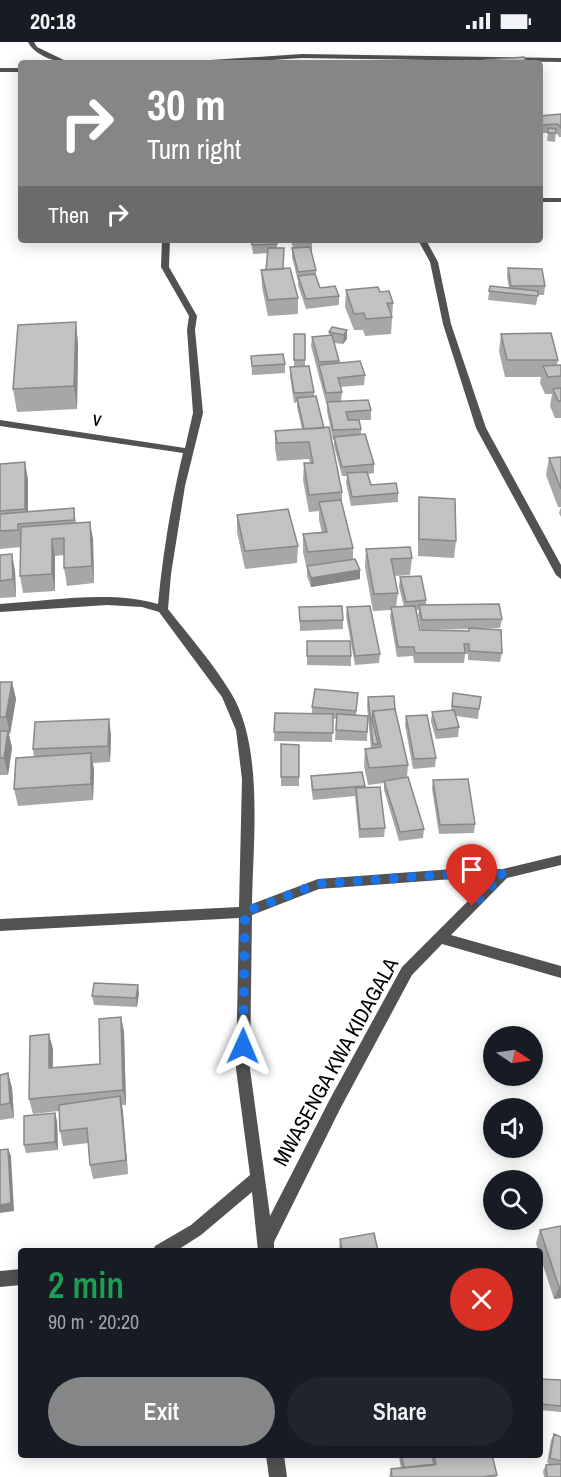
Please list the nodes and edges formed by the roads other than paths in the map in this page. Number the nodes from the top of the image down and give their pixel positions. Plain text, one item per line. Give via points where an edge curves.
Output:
1 (31, 42) edge
2 (60, 60) edge
3 (246, 60) edge
4 (561, 60) edge
5 (0, 70) edge
6 (18, 70) edge
7 (543, 200) edge
8 (561, 200) edge
9 (166, 243) edge
10 (424, 243) edge
11 (0, 423) edge
12 (188, 451) junction
13 (561, 575) edge
14 (0, 608) edge
15 (164, 609) junction
16 (561, 860) edge
17 (503, 874) junction
18 (245, 912) junction
19 (0, 925) edge
20 (440, 938) junction
21 (561, 972) edge
22 (256, 1178) junction
23 (266, 1246) edge
24 (165, 1248) edge
25 (18, 1277) edge
26 (0, 1280) edge
27 (275, 1458) edge
28 (278, 1477) edge

1 - 2 street via 34,48
3 - 4 street via 313,56
5 - 6 street
7 - 8 street
9 - 12 street via 165,267 193,316 198,413
10 - 13 street via 434,262 447,324 481,428
11 - 12 street, v
12 - 15 street
14 - 15 street via 107,601
15 - 18 street via 227,695 242,730 249,779
16 - 17 street
17 - 18 street via 318,884
17 - 20 street, MWASENGA KWA KIDAGALA
18 - 19 street
18 - 22 street via 243,1069
20 - 21 street
20 - 23 street, MWASENGA KWA KIDAGALA via 407,971 335,1104
22 - 23 street
22 - 24 street via 196,1230
25 - 26 street
27 - 28 street

